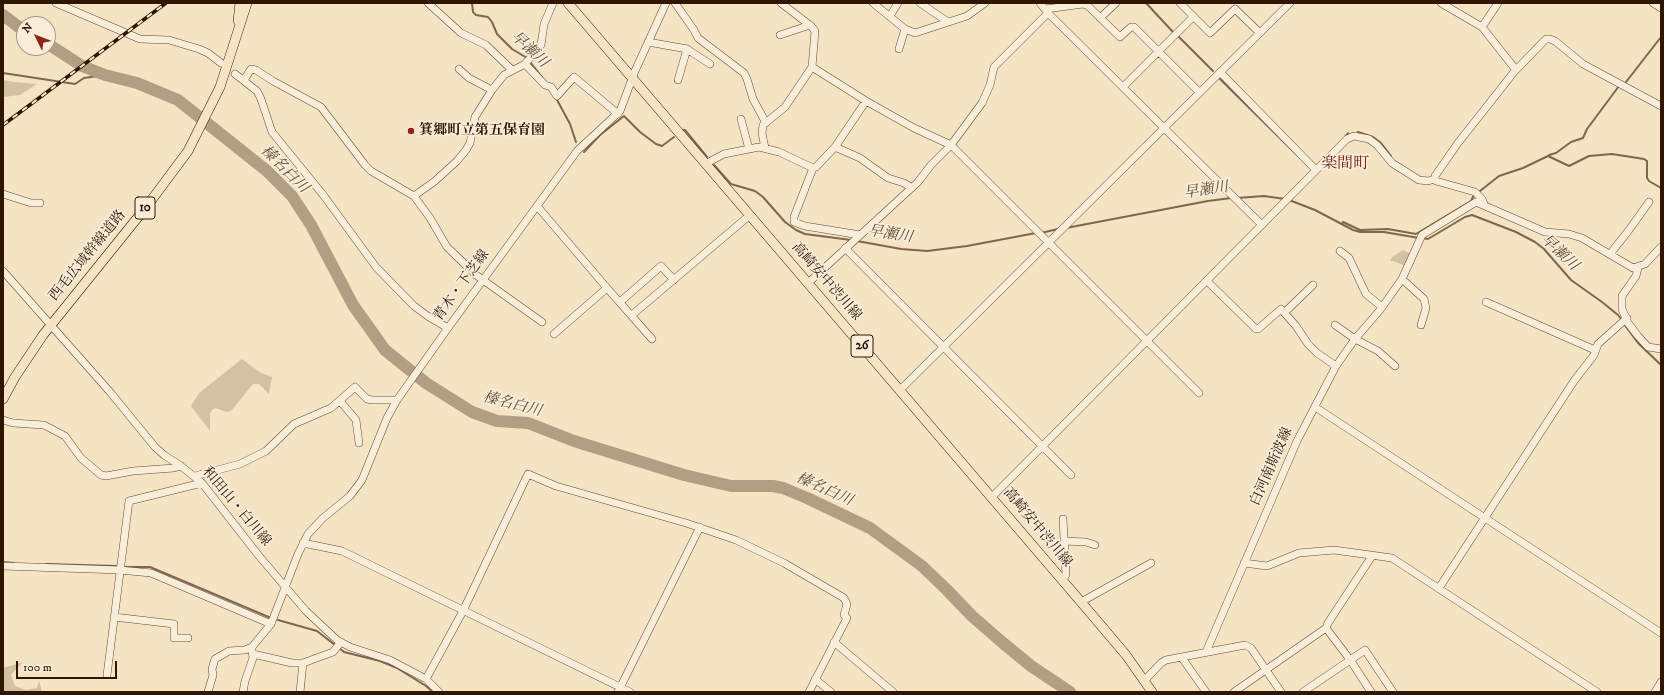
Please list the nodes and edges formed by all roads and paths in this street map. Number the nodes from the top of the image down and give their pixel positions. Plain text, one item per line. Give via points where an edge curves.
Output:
1 (56, 3) edge
2 (240, 3) edge
3 (247, 3) edge
4 (428, 3) edge
5 (552, 3) edge
6 (568, 3) edge
7 (666, 3) edge
8 (675, 3) edge
9 (873, 3) edge
10 (898, 3) edge
11 (920, 3) edge
12 (986, 3) edge
13 (1040, 3) edge
14 (1116, 3) edge
15 (1180, 3) edge
16 (1290, 3) edge
17 (1441, 3) edge
18 (1498, 3) edge
19 (1653, 3) edge
20 (786, 4) edge
21 (978, 6) edge
22 (1661, 8) edge
23 (1047, 11) junction
24 (890, 16) junction
25 (1193, 17) junction
26 (1100, 18) junction
27 (948, 22) junction
28 (810, 25) junction
29 (1482, 27) junction
30 (906, 28) junction
31 (1260, 33) junction
32 (780, 36) dead end
33 (648, 42) junction
34 (235, 44) junction
35 (687, 49) junction
36 (899, 49) dead end
37 (1159, 52) junction
38 (527, 61) junction
39 (221, 63) dead end
40 (710, 64) dead end
41 (812, 66) junction
42 (459, 70) dead end
43 (512, 70) junction
44 (1516, 70) junction
45 (1220, 72) junction
46 (235, 74) dead end
47 (632, 78) junction
48 (244, 80) junction
49 (678, 80) dead end
50 (1123, 87) junction
51 (492, 90) junction
52 (1199, 92) junction
53 (866, 101) junction
54 (1661, 106) edge
55 (618, 114) junction
56 (741, 119) dead end
57 (766, 123) junction
58 (1164, 127) junction
59 (951, 144) junction
60 (835, 147) junction
61 (765, 148) junction
62 (749, 149) junction
63 (705, 164) junction
64 (813, 168) junction
65 (1316, 170) junction
66 (1434, 179) junction
67 (912, 188) junction
68 (3, 194) edge
69 (414, 196) junction
70 (1649, 202) dead end
71 (40, 204) dead end
72 (1484, 204) junction
73 (537, 206) junction
74 (750, 215) junction
75 (1262, 225) junction
76 (858, 236) junction
77 (1047, 240) junction
78 (847, 247) junction
79 (1661, 247) edge
80 (1340, 251) dead end
81 (1610, 254) junction
82 (1638, 268) junction
83 (3, 271) edge
84 (1402, 279) junction
85 (482, 280) junction
86 (674, 280) junction
87 (1207, 281) junction
88 (808, 283) junction
89 (1313, 286) dead end
90 (607, 288) junction
91 (620, 302) junction
92 (1486, 302) dead end
93 (1382, 306) junction
94 (1284, 312) junction
95 (632, 315) junction
96 (1624, 321) junction
97 (542, 322) dead end
98 (1335, 325) dead end
99 (1421, 325) dead end
100 (51, 326) junction
101 (446, 331) junction
102 (554, 334) dead end
103 (652, 338) dead end
104 (1355, 339) junction
105 (1147, 341) junction
106 (943, 347) junction
107 (1661, 349) edge
108 (1595, 350) junction
109 (1336, 366) junction
110 (1395, 366) dead end
111 (900, 390) junction
112 (1199, 393) dead end
113 (3, 399) edge
114 (340, 400) junction
115 (397, 400) junction
116 (1315, 407) junction
117 (3, 420) edge
118 (359, 443) dead end
119 (1042, 446) junction
120 (181, 466) junction
121 (1071, 475) dead end
122 (195, 476) junction
123 (202, 483) junction
124 (992, 497) junction
125 (1485, 518) junction
126 (1063, 519) dead end
127 (700, 527) junction
128 (1064, 541) junction
129 (303, 543) junction
130 (1095, 545) dead end
131 (1372, 556) junction
132 (1151, 563) dead end
133 (1244, 563) junction
134 (3, 566) edge
135 (120, 570) junction
136 (1062, 580) junction
137 (286, 587) junction
138 (1439, 588) junction
139 (1081, 602) junction
140 (463, 611) junction
141 (114, 617) junction
142 (272, 624) junction
143 (1326, 628) junction
144 (1661, 633) edge
145 (188, 638) dead end
146 (834, 642) junction
147 (340, 643) junction
148 (252, 650) junction
149 (1206, 652) junction
150 (1182, 658) junction
151 (1351, 661) junction
152 (303, 662) junction
153 (1266, 670) junction
154 (107, 675) dead end
155 (426, 679) junction
156 (815, 680) junction
157 (1145, 680) junction
158 (1661, 682) edge
159 (619, 690) edge
160 (208, 692) edge
161 (243, 692) edge
162 (300, 692) edge
163 (440, 692) edge
164 (630, 692) edge
165 (809, 692) edge
166 (831, 692) edge
167 (893, 692) edge
168 (1152, 692) edge
169 (1206, 692) edge
170 (1234, 692) edge
171 (1281, 692) edge
172 (1303, 692) edge
173 (1371, 692) edge
174 (1393, 692) edge
175 (1597, 692) edge
176 (1655, 692) edge

1 - 39 street via 140,39 169,40 199,49
2 - 34 main road, 西毛広域幹線道路 / 10
3 - 34 main road, 西毛広域幹線道路 / 10
4 - 43 street via 461,33 486,45
5 - 38 street via 544,24 541,45
6 - 47 main road, 高崎安中渋川線 / 26
7 - 33 street, 青木・下芝線
8 - 57 street via 698,38 744,72 753,99
9 - 24 street
10 - 24 street
11 - 27 street
12 - 21 street
13 - 23 street
14 - 26 street
15 - 25 street
16 - 31 street
17 - 29 street
18 - 29 street
19 - 22 street
20 - 28 street
21 - 27 street via 967,16
23 - 26 street via 1083,4
23 - 50 street
23 - 59 street via 994,67 982,103
24 - 30 street
25 - 31 street via 1210,33 1235,9
25 - 37 street
26 - 37 street via 1120,37 1134,27
27 - 30 street via 914,33
28 - 32 street
28 - 41 street via 815,31
29 - 44 street
30 - 36 street
31 - 45 street
33 - 35 street
33 - 47 street, 青木・下芝線
34 - 100 main road, 西毛広域幹線道路 / 10 via 220,87 188,151
35 - 40 street
35 - 49 street
37 - 50 street
37 - 52 street
38 - 43 street
38 - 55 street via 557,96 574,77
41 - 53 street
41 - 57 street via 784,107
42 - 51 street
43 - 51 street via 504,75
44 - 54 street via 1542,42 1550,39 1583,64
44 - 66 street
45 - 52 street
45 - 65 street
46 - 48 street
47 - 55 street, 青木・下芝線
47 - 63 main road, 高崎安中渋川線 / 26
48 - 69 street via 251,70 256,70 321,107 365,166
48 - 101 street via 257,91 272,132 324,196 376,267 414,306
50 - 58 street
51 - 69 street via 475,117 470,143 466,150 435,181
52 - 58 street
53 - 59 street via 914,128
53 - 60 street
55 - 73 street, 青木・下芝線 via 577,151
56 - 62 street
57 - 61 street via 763,125 762,133
58 - 75 street
58 - 77 street
59 - 67 street
59 - 77 street
60 - 64 street via 820,165
60 - 67 street via 860,158 888,178
61 - 62 street
61 - 64 street
62 - 63 street via 724,154
63 - 74 main road, 高崎安中渋川線 / 26
64 - 76 street via 794,222
65 - 66 street via 1347,139 1358,136 1373,142 1392,163 1419,180
65 - 75 street
66 - 72 street via 1475,192
67 - 76 street
68 - 71 street
69 - 85 street via 447,247
70 - 81 street
72 - 81 street via 1545,232 1582,238
72 - 84 street, 白河南斯波線 via 1473,203 1422,235
73 - 85 street, 青木・下芝線
73 - 90 street
74 - 86 street
74 - 88 main road, 高崎安中渋川線 / 26
75 - 87 street
76 - 78 street
77 - 105 street
77 - 106 street
78 - 88 street
78 - 106 street
79 - 82 street
80 - 93 street via 1349,258 1366,294
81 - 82 street via 1626,266
82 - 96 street via 1636,276 1622,296
83 - 100 street, 和田山・白川線
84 - 93 street, 白河南斯波線
84 - 99 street via 1424,299 1426,308
85 - 97 street
85 - 101 street, 青木・下芝線
86 - 91 street via 662,266
86 - 95 street
87 - 94 street via 1256,329 1279,309
87 - 105 street
88 - 111 main road, 高崎安中渋川線 / 26
89 - 94 street
90 - 91 street
90 - 102 street
91 - 95 street
92 - 108 street
93 - 104 street, 白河南斯波線
94 - 109 street via 1308,344
95 - 103 street
96 - 107 street via 1648,347
96 - 108 street via 1598,344
98 - 104 street
100 - 113 main road, 西毛広域幹線道路 / 10 via 26,359
100 - 120 street, 和田山・白川線 via 110,392 154,448
101 - 115 street, 青木・下芝線
104 - 109 street, 白河南斯波線
104 - 110 street via 1378,351
105 - 112 street
105 - 119 street
106 - 111 street
106 - 119 street
108 - 125 street
109 - 116 street, 白河南斯波線
111 - 124 main road, 高崎安中渋川線 / 26
114 - 115 street via 355,387 367,399
114 - 118 street via 356,420
114 - 122 street via 331,408 294,424 266,451 240,464
115 - 129 street, 青木・下芝線 via 362,480 350,496 317,524
116 - 125 street
116 - 133 street, 白河南斯波線 via 1297,441
117 - 120 street via 44,425 65,436 81,458 101,475
119 - 121 street
119 - 124 street
120 - 122 street, 和田山・白川線
122 - 123 street, 和田山・白川線
123 - 135 street via 130,500
123 - 137 street, 和田山・白川線
124 - 136 main road, 高崎安中渋川線 / 26
125 - 138 street
125 - 144 street
126 - 128 street
127 - 140 street via 556,486 528,474
127 - 146 street via 748,545 844,598 847,604 844,615 847,618
127 - 159 street
128 - 130 street
128 - 136 street via 1066,575
129 - 137 street, 青木・下芝線
129 - 140 street via 342,551
131 - 133 street via 1334,550 1298,553 1267,566
131 - 138 street via 1392,558
131 - 143 street
132 - 139 street
133 - 149 street, 白河南斯波線
134 - 135 street
135 - 141 street
135 - 142 street via 151,573
136 - 139 main road, 高崎安中渋川線 / 26
137 - 142 street, 青木・下芝線
137 - 147 street, 和田山・白川線 via 306,611
138 - 175 street
139 - 157 main road, 高崎安中渋川線 / 26
140 - 155 street
140 - 159 street
141 - 145 street via 174,624 174,638
141 - 154 street
142 - 148 street
143 - 151 street
143 - 153 street
146 - 156 street
146 - 167 street
147 - 152 street via 334,650
147 - 155 street, 和田山・白川線 via 390,660
148 - 152 street via 292,663
148 - 160 street via 230,651 215,659
148 - 161 street via 254,658 244,681
149 - 150 street
149 - 153 street via 1245,644
150 - 157 street via 1166,660
150 - 169 street
151 - 172 street
151 - 173 street
151 - 174 street via 1365,650
152 - 162 street
153 - 170 street
153 - 171 street
155 - 163 street, 和田山・白川線
156 - 165 street
156 - 166 street
157 - 168 main road, 高崎安中渋川線 / 26
158 - 176 street
159 - 164 street

